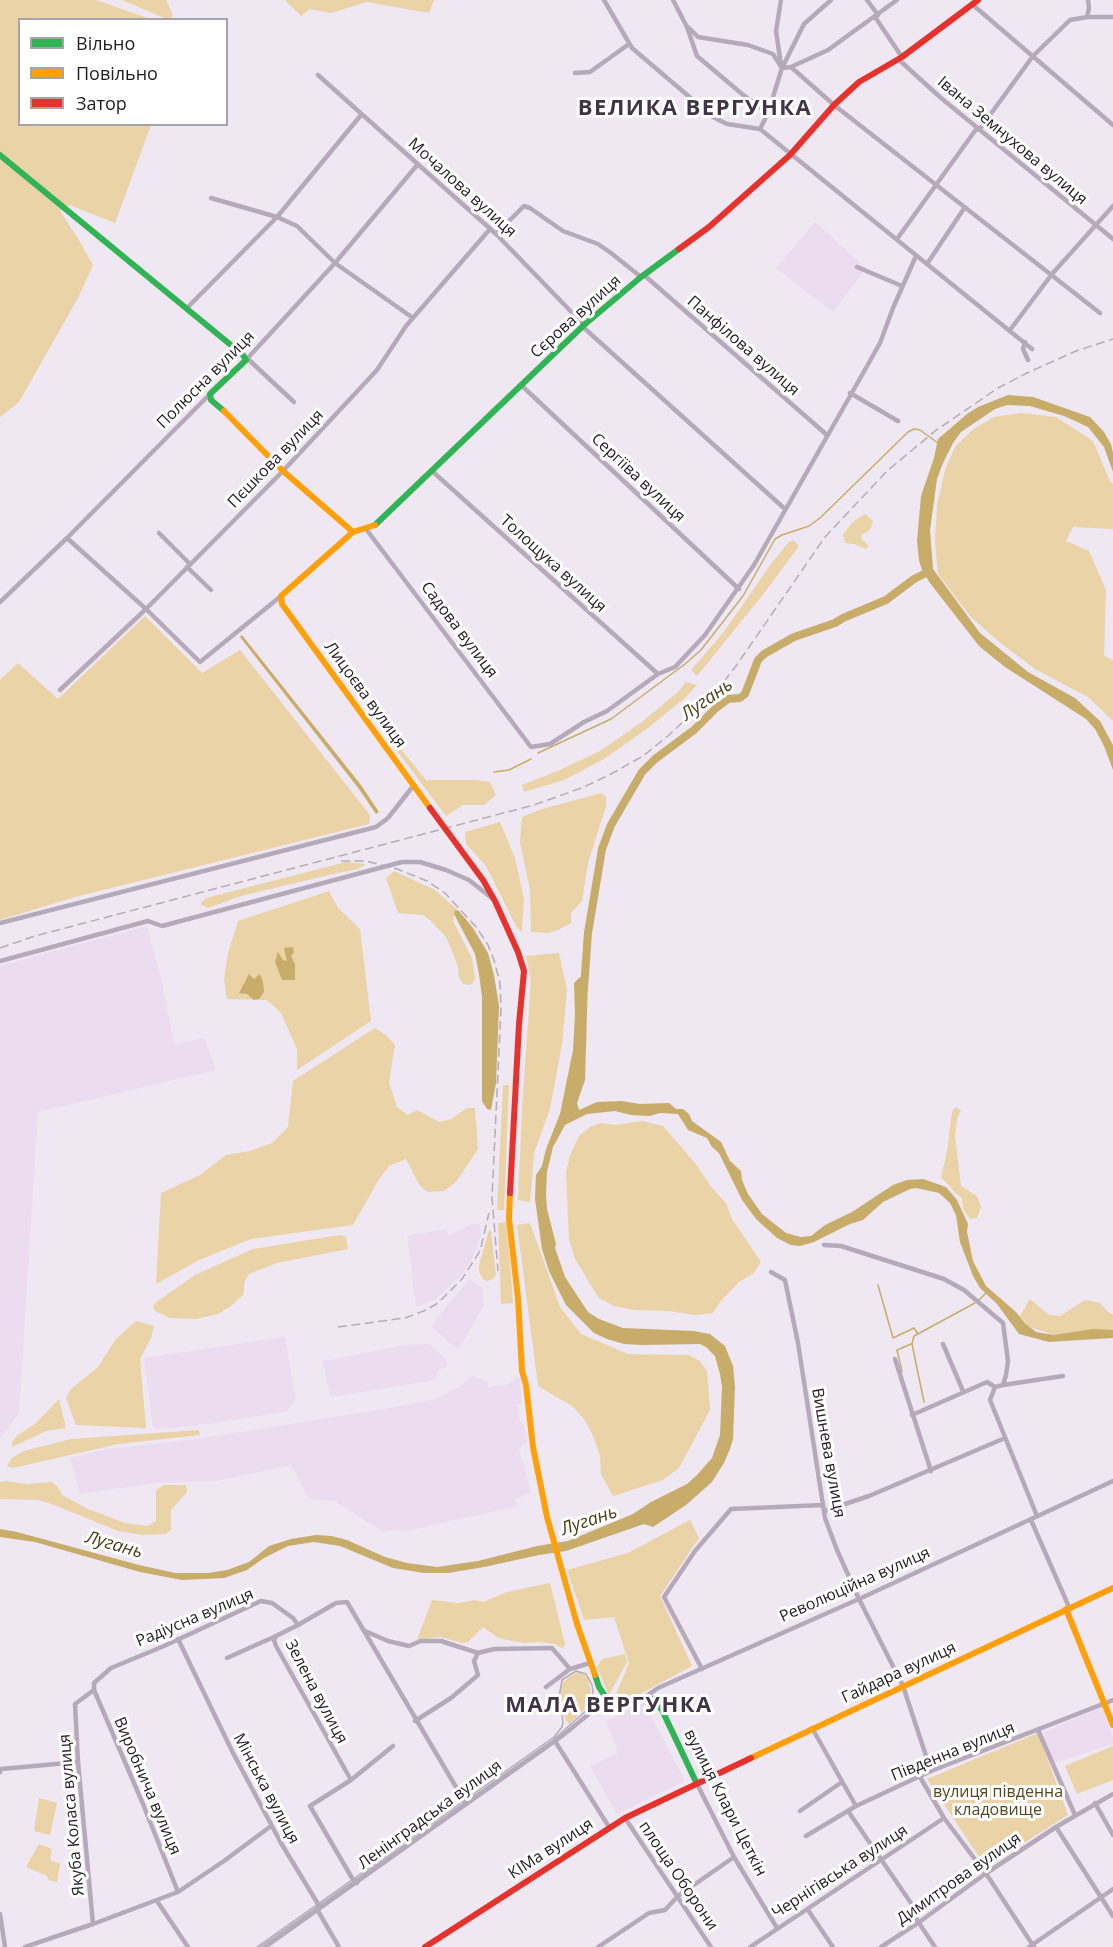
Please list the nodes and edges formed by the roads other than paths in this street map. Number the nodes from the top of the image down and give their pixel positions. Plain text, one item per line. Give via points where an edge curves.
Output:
1 (604, 0) edge
2 (673, 0) edge
3 (781, 0) edge
4 (831, 0) edge
5 (867, 0) edge
6 (897, 0) edge
7 (1088, 0) edge
8 (976, 2) edge
9 (876, 16) junction
10 (1087, 17) junction
11 (1113, 17) edge
12 (686, 24) junction
13 (629, 44) junction
14 (1033, 56) junction
15 (900, 58) junction
16 (782, 68) junction
17 (791, 68) junction
18 (575, 73) dead end
19 (318, 75) dead end
20 (834, 105) junction
21 (768, 113) junction
22 (361, 115) junction
23 (1113, 125) edge
24 (760, 129) junction
25 (978, 129) junction
26 (0, 155) edge
27 (790, 155) junction
28 (417, 164) junction
29 (935, 185) junction
30 (211, 198) dead end
31 (1113, 206) edge
32 (965, 207) junction
33 (277, 217) junction
34 (1097, 226) junction
35 (490, 229) junction
36 (496, 234) junction
37 (897, 239) junction
38 (1113, 239) edge
39 (916, 256) junction
40 (335, 263) junction
41 (927, 264) junction
42 (857, 267) dead end
43 (1052, 274) junction
44 (642, 276) junction
45 (902, 286) junction
46 (186, 309) junction
47 (1100, 313) dead end
48 (413, 318) junction
49 (583, 326) junction
50 (1010, 330) junction
51 (1025, 342) junction
52 (1032, 349) dead end
53 (247, 359) junction
54 (1029, 360) dead end
55 (522, 385) junction
56 (850, 393) junction
57 (210, 394) junction
58 (294, 402) dead end
59 (898, 421) dead end
60 (827, 435) junction
61 (283, 471) junction
62 (432, 471) junction
63 (785, 509) junction
64 (366, 530) junction
65 (353, 532) junction
66 (159, 533) dead end
67 (68, 538) junction
68 (188, 566) junction
69 (739, 589) junction
70 (211, 590) dead end
71 (281, 596) junction
72 (0, 602) edge
73 (146, 609) junction
74 (658, 674) junction
75 (60, 690) dead end
76 (414, 785) junction
77 (495, 901) junction
78 (0, 923) edge
79 (0, 961) edge
80 (824, 1245) dead end
81 (771, 1272) dead end
82 (943, 1344) dead end
83 (895, 1359) dead end
84 (1063, 1376) dead end
85 (1003, 1385) junction
86 (995, 1387) junction
87 (963, 1391) junction
88 (912, 1415) junction
89 (1005, 1438) junction
90 (931, 1471) junction
91 (1113, 1481) edge
92 (823, 1508) junction
93 (1037, 1516) junction
94 (1031, 1520) junction
95 (1113, 1588) edge
96 (859, 1599) junction
97 (1067, 1608) junction
98 (298, 1625) junction
99 (365, 1631) junction
100 (276, 1636) junction
101 (178, 1639) junction
102 (477, 1653) junction
103 (227, 1658) dead end
104 (590, 1663) junction
105 (570, 1669) junction
106 (702, 1669) junction
107 (903, 1686) junction
108 (546, 1687) dead end
109 (94, 1690) junction
110 (645, 1696) junction
111 (607, 1699) junction
112 (1113, 1700) edge
113 (75, 1704) joint
114 (1104, 1704) junction
115 (416, 1721) junction
116 (1113, 1725) edge
117 (812, 1728) junction
118 (1038, 1730) junction
119 (555, 1741) junction
120 (393, 1746) dead end
121 (78, 1762) junction
122 (932, 1771) junction
123 (0, 1772) edge
124 (920, 1777) junction
125 (351, 1780) junction
126 (842, 1782) junction
127 (697, 1784) junction
128 (1113, 1794) edge
129 (1095, 1803) junction
130 (466, 1804) junction
131 (856, 1806) junction
132 (800, 1811) dead end
133 (848, 1811) junction
134 (1075, 1815) junction
135 (625, 1818) junction
136 (944, 1818) junction
137 (271, 1826) junction
138 (609, 1827) junction
139 (1056, 1827) junction
140 (1113, 1835) edge
141 (806, 1836) dead end
142 (735, 1857) junction
143 (881, 1860) junction
144 (985, 1874) junction
145 (357, 1883) junction
146 (1113, 1889) edge
147 (178, 1892) junction
148 (678, 1896) junction
149 (1100, 1898) junction
150 (156, 1901) junction
151 (808, 1910) junction
152 (318, 1911) junction
153 (0, 1914) edge
154 (1113, 1916) edge
155 (918, 1923) junction
156 (93, 1924) junction
157 (777, 1928) junction
158 (1031, 1946) edge
159 (5, 1947) edge
160 (25, 1947) edge
161 (188, 1947) edge
162 (265, 1947) edge
163 (339, 1947) edge
164 (425, 1947) edge
165 (598, 1947) edge
166 (711, 1947) edge
167 (750, 1947) edge
168 (832, 1947) edge
169 (881, 1947) edge
170 (935, 1947) edge

1 - 13 street
2 - 12 street
3 - 16 street via 776,31
4 - 16 street via 804,24
5 - 9 street, Івана Земнухова вулиця
6 - 9 street
7 - 10 street
8 - 14 street
8 - 15 street, Сєрова вулиця
9 - 15 street, Івана Земнухова вулиця
9 - 17 street via 828,50
10 - 11 street
10 - 14 street via 1070,20
12 - 16 street via 698,37 748,45 773,54
12 - 21 street via 697,56
13 - 18 street via 590,72
13 - 24 street via 714,117 727,124
14 - 23 street
14 - 25 street
15 - 20 street, Сєрова вулиця via 859,82
15 - 25 street, Івана Земнухова вулиця
16 - 17 street
16 - 21 street
17 - 20 street
19 - 22 street, Мочалова вулиця
20 - 27 street, Сєрова вулиця
20 - 29 street
21 - 24 street
22 - 28 street, Мочалова вулиця
22 - 33 street
24 - 27 street
25 - 29 street
25 - 34 street, Івана Земнухова вулиця
26 - 46 street
27 - 37 street
27 - 44 street, Сєрова вулиця via 709,227
28 - 35 street, Мочалова вулиця
28 - 40 street, Полюсна вулиця
29 - 32 street
29 - 37 street
30 - 33 street
31 - 34 street
32 - 41 street
32 - 43 street
33 - 40 street via 297,226
33 - 46 street
34 - 38 street, Івана Земнухова вулиця
34 - 43 street
35 - 36 street, Мочалова вулиця
35 - 48 street, Пєшкова вулиця
36 - 44 street, Панфілова вулиця via 524,206 563,231 598,244
36 - 49 street, Мочалова вулиця
37 - 39 street
39 - 41 street
39 - 45 street
40 - 48 street
40 - 53 street, Полюсна вулиця
41 - 50 street
42 - 45 street
43 - 47 street
43 - 50 street
44 - 49 street, Сєрова вулиця
44 - 60 street, Панфілова вулиця
45 - 56 street via 880,343
46 - 53 street
48 - 61 street, Пєшкова вулиця via 377,370
49 - 55 street, Сєрова вулиця
49 - 63 street, Мочалова вулиця
50 - 51 street
51 - 52 street
51 - 54 street via 1023,349
53 - 57 street, Полюсна вулиця
53 - 58 street
55 - 62 street, Сєрова вулиця
55 - 69 street, Сергіїва вулиця
56 - 59 street
56 - 60 street
57 - 61 street via 211,400
57 - 67 street, Полюсна вулиця
60 - 63 street
61 - 65 street
61 - 68 street, Пєшкова вулиця
62 - 64 street, Сєрова вулиця
62 - 74 street, Толощука вулиця
63 - 69 street
64 - 65 street, Сєрова вулиця
64 - 74 street, Садова вулиця via 531,747 550,744 607,711
65 - 71 street
66 - 68 street
67 - 72 street, Полюсна вулиця
67 - 73 street
68 - 70 street
68 - 73 street, Пєшкова вулиця
69 - 74 street via 675,667
71 - 73 street via 200,662
71 - 76 street, Лицоєва вулиця via 282,604
73 - 75 street, Пєшкова вулиця
76 - 77 street, Лицоєва вулиця, bridge
76 - 78 street via 376,827
77 - 79 street via 469,880 446,870 420,862 402,862 162,926 148,921
77 - 104 street, Лицоєва вулиця via 524,971 509,1218 522,1371 547,1517
80 - 85 street via 841,1246 944,1279 985,1306 1003,1323 1008,1361
81 - 92 street, Вишнева вулиця via 785,1280
82 - 87 street
83 - 88 street
84 - 85 street
85 - 86 street
86 - 87 street via 987,1382
86 - 89 street via 990,1400
87 - 88 street
88 - 90 street
89 - 90 street
89 - 93 street
90 - 92 street via 862,1498
91 - 93 street, Революційна вулиця
92 - 96 street, Вишнева вулиця
92 - 106 street via 731,1509 695,1551 663,1597
93 - 94 street, Революційна вулиця
94 - 96 street, Революційна вулиця
94 - 97 street
95 - 97 street, Гайдара вулиця
96 - 106 street, Революційна вулиця
96 - 107 street, Вишнева вулиця
97 - 107 street, Гайдара вулиця
97 - 114 street
98 - 99 street via 336,1603 347,1602
98 - 100 street, Зелена вулиця
98 - 101 street, Радіусна вулиця via 272,1603 261,1601
99 - 102 street via 408,1646 441,1641
99 - 115 street
100 - 103 street
100 - 125 street, Зелена вулиця via 276,1646
101 - 109 street, Радіусна вулиця via 111,1668 94,1683
101 - 137 street, Мінська вулиця
102 - 105 street via 552,1648
102 - 115 street via 474,1661 478,1675
104 - 105 street
104 - 111 street, Лицоєва вулиця via 598,1688
105 - 108 street
106 - 110 street, Революційна вулиця
107 - 117 street, Гайдара вулиця
107 - 122 street, Вишнева вулиця
109 - 113 street, Радіусна вулиця
109 - 147 street, Виробнича вулиця
110 - 111 street, Революційна вулиця via 618,1705
110 - 127 street, вулиця Клари Цеткін via 654,1699 662,1710
111 - 119 street, Ленінградська вулиця
112 - 114 street, Південна вулиця
113 - 121 street, Якуба Коласа вулиця
114 - 116 street
114 - 118 street, Південна вулиця
115 - 130 street
117 - 126 street
117 - 127 street, Гайдара вулиця
118 - 122 street, Південна вулиця
118 - 134 street
119 - 130 street, Ленінградська вулиця
119 - 138 street
120 - 125 street
121 - 123 street
121 - 156 street, Якуба Коласа вулиця
122 - 124 street, Південна вулиця
124 - 131 street, Південна вулиця
124 - 136 street
125 - 145 street via 310,1806
126 - 131 street
126 - 132 street
127 - 135 street, КІМа вулиця
127 - 142 street, вулиця Клари Цеткін
128 - 129 street, Димитрова вулиця
129 - 134 street, Димитрова вулиця
129 - 140 street
130 - 145 street, Ленінградська вулиця
131 - 133 street, Південна вулиця
133 - 141 street, Південна вулиця
133 - 143 street
134 - 139 street, Димитрова вулиця
135 - 138 street, КІМа вулиця
135 - 148 street, площа Оборони
136 - 143 street, Чернігівська вулиця
136 - 144 street
137 - 147 street
137 - 152 street, Мінська вулиця via 318,1904
138 - 164 street, КІМа вулиця
139 - 144 street, Димитрова вулиця
139 - 149 street
142 - 148 street
142 - 157 street, вулиця Клари Цеткін
143 - 151 street, Чернігівська вулиця
143 - 155 street via 913,1906
144 - 155 street, Димитрова вулиця
144 - 158 street
145 - 152 street, Ленінградська вулиця
146 - 149 street
147 - 150 street
148 - 165 street via 665,1910 649,1913
148 - 166 street, площа Оборони
149 - 154 street
149 - 158 street
150 - 156 street
150 - 161 street
151 - 157 street, Чернігівська вулиця
151 - 168 street
152 - 162 street, Ленінградська вулиця
152 - 163 street, Мінська вулиця
153 - 159 street
155 - 169 street, Димитрова вулиця
155 - 170 street
156 - 160 street
157 - 167 street, Чернігівська вулиця

